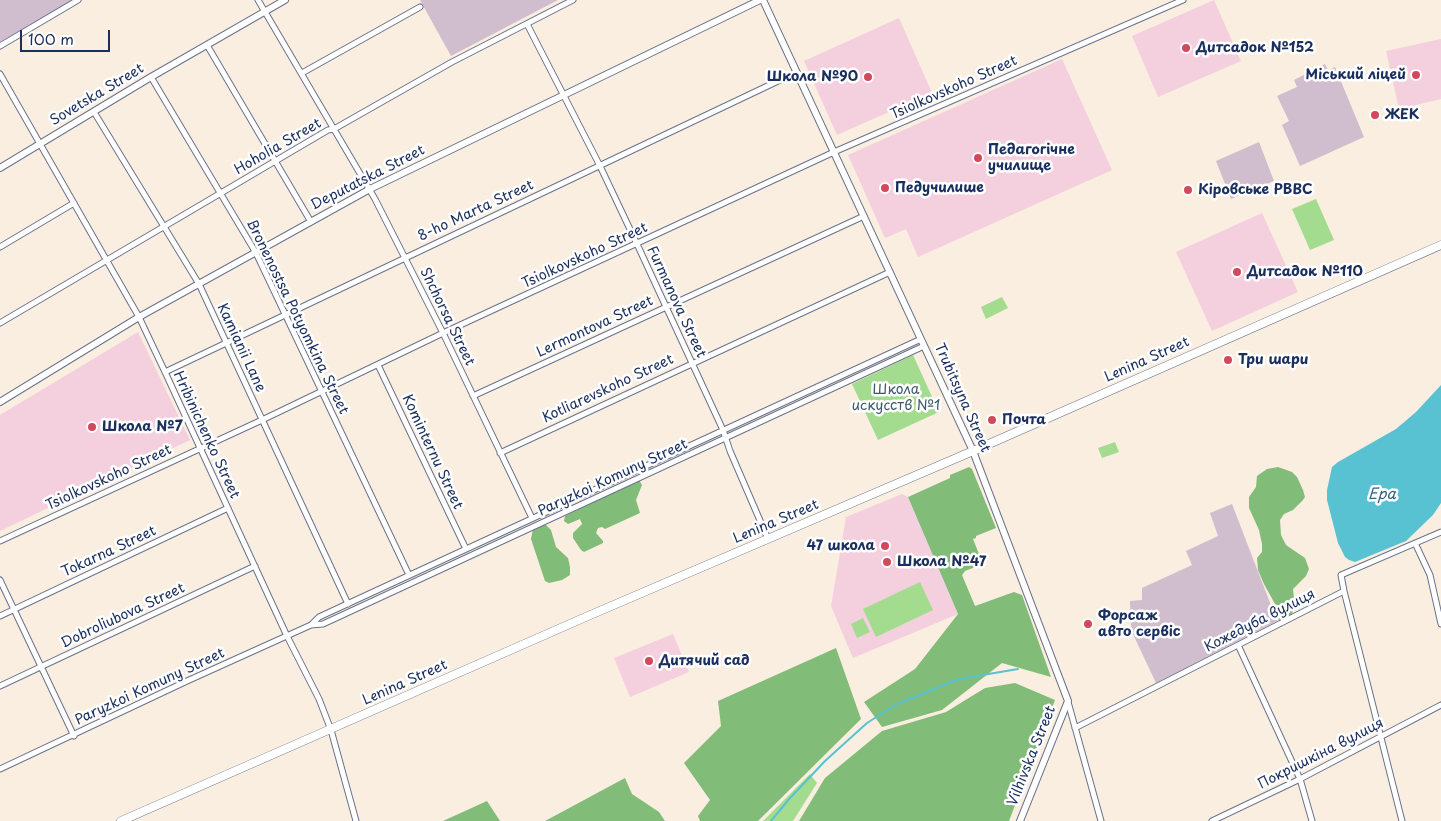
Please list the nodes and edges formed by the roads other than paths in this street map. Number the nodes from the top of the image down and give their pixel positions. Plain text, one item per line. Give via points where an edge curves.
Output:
1 (78, 0) edge
2 (258, 0) edge
3 (285, 0) edge
4 (572, 0) edge
5 (761, 0) edge
6 (1183, 0) edge
7 (420, 7) dead end
8 (265, 11) junction
9 (527, 24) junction
10 (207, 45) junction
11 (0, 46) edge
12 (797, 72) junction
13 (302, 73) junction
14 (0, 74) edge
15 (151, 77) junction
16 (564, 94) junction
17 (94, 112) junction
18 (334, 129) junction
19 (40, 144) junction
20 (834, 152) junction
21 (276, 161) junction
22 (600, 166) junction
23 (0, 168) edge
24 (370, 189) junction
25 (221, 193) junction
26 (74, 203) junction
27 (864, 216) junction
28 (311, 222) junction
29 (164, 226) junction
30 (637, 244) junction
31 (1441, 245) edge
32 (0, 247) edge
33 (256, 253) junction
34 (406, 257) junction
35 (106, 260) junction
36 (890, 272) junction
37 (199, 284) junction
38 (665, 307) junction
39 (286, 315) junction
40 (139, 317) junction
41 (0, 323) edge
42 (443, 333) junction
43 (921, 338) junction
44 (226, 343) junction
45 (924, 346) junction
46 (691, 363) junction
47 (378, 365) junction
48 (165, 372) junction
49 (322, 392) junction
50 (473, 396) junction
51 (0, 402) edge
52 (262, 420) junction
53 (723, 430) junction
54 (726, 438) junction
55 (200, 449) junction
56 (973, 451) junction
57 (500, 453) junction
58 (228, 508) junction
59 (532, 518) junction
60 (1441, 532) edge
61 (768, 539) junction
62 (0, 541) edge
63 (1415, 543) junction
64 (466, 549) junction
65 (255, 566) junction
66 (409, 575) junction
67 (0, 580) edge
68 (1344, 591) junction
69 (348, 604) junction
70 (14, 609) junction
71 (0, 616) edge
72 (1441, 624) edge
73 (311, 625) junction
74 (287, 636) junction
75 (1238, 645) junction
76 (41, 667) junction
77 (0, 686) edge
78 (1068, 701) junction
79 (1441, 706) edge
80 (1075, 728) junction
81 (331, 730) junction
82 (74, 736) junction
83 (1381, 736) junction
84 (0, 769) edge
85 (1300, 779) junction
86 (1220, 819) edge
87 (121, 821) edge
88 (356, 821) edge
89 (1020, 821) edge
90 (1101, 821) edge
91 (1212, 821) edge
92 (1312, 821) edge
93 (1402, 821) edge

1 - 11 street
2 - 8 street, Shchorsa Street
3 - 8 street, Sovetska Street
4 - 9 street, Hoholia Street
5 - 12 street, Trubitsyna Street
5 - 16 street, Deputatska Street
6 - 20 street, Tsiolkovskoho Street
7 - 13 street
8 - 10 street, Sovetska Street
8 - 13 street, Shchorsa Street
9 - 16 street, Furmanova Street
9 - 18 street, Hoholia Street
10 - 15 street, Sovetska Street
10 - 21 street
12 - 20 street, Trubitsyna Street
12 - 22 street, 8-ho Marta Street
13 - 18 street, Shchorsa Street
14 - 19 street, Hribinichenko Street
15 - 17 street, Sovetska Street
15 - 25 street, Bronenostsa Potyomkina Street
16 - 22 street, Furmanova Street
16 - 24 street, Deputatska Street
17 - 19 street, Sovetska Street
17 - 29 street, Kamianii Lane
18 - 21 street, Hoholia Street
18 - 24 street, Shchorsa Street
19 - 23 street, Sovetska Street
19 - 26 street, Hribinichenko Street
20 - 27 street, Trubitsyna Street
20 - 30 street, Tsiolkovskoho Street
21 - 25 street, Hoholia Street
21 - 28 street
22 - 30 street, Furmanova Street
22 - 34 street, 8-ho Marta Street
24 - 28 street, Deputatska Street
24 - 34 street, Shchorsa Street
25 - 29 street, Hoholia Street
25 - 33 street, Bronenostsa Potyomkina Street
26 - 32 street
26 - 35 street, Hribinichenko Street
27 - 36 street, Trubitsyna Street
27 - 38 street, Lermontova Street
28 - 33 street, Deputatska Street
29 - 35 street, Hoholia Street
29 - 37 street, Kamianii Lane
30 - 38 street, Furmanova Street
30 - 42 street, Tsiolkovskoho Street
31 - 56 main road, Lenina Street
33 - 37 street, Deputatska Street
33 - 39 street, Bronenostsa Potyomkina Street
34 - 39 street, 8-ho Marta Street
34 - 42 street, Shchorsa Street
35 - 40 street, Hribinichenko Street
35 - 41 street, Hoholia Street
36 - 43 street, Trubitsyna Street
36 - 46 street, Kotliarevskoho Street
37 - 40 street, Deputatska Street
37 - 44 street, Kamianii Lane
38 - 46 street, Furmanova Street
38 - 50 street, Lermontova Street
39 - 44 street, 8-ho Marta Street
39 - 49 street, Bronenostsa Potyomkina Street
40 - 48 street, Hribinichenko Street
40 - 51 street, Deputatska Street
42 - 47 street, Tsiolkovskoho Street
42 - 50 street, Shchorsa Street
43 - 45 street, Trubitsyna Street
43 - 53 street, Paryzkoi Komuny Street
44 - 48 street, 8-ho Marta Street
44 - 52 street, Kamianii Lane
45 - 54 street, Paryzkoi Komuny Street
45 - 56 street, Trubitsyna Street
46 - 53 street, Furmanova Street
46 - 57 street, Kotliarevskoho Street
47 - 49 street, Tsiolkovskoho Street
47 - 64 street, Kominternu Street
48 - 55 street, Hribinichenko Street
49 - 52 street, Tsiolkovskoho Street
49 - 66 street, Bronenostsa Potyomkina Street
50 - 57 street, Shchorsa Street
52 - 55 street, Tsiolkovskoho Street
52 - 69 street, Kamianii Lane
53 - 54 street, Furmanova Street
53 - 59 street, Paryzkoi Komuny Street
54 - 61 street, Furmanova Street
54 - 73 street, Paryzkoi Komuny Street via 323,624
55 - 58 street, Hribinichenko Street
55 - 62 street, Tsiolkovskoho Street
56 - 61 main road, Lenina Street
56 - 78 street, Trubitsyna Street
57 - 59 street, Shchorsa Street
58 - 65 street, Hribinichenko Street
58 - 70 street, Tokarna Street
59 - 64 street, Paryzkoi Komuny Street
60 - 63 street
61 - 81 main road, Lenina Street
63 - 68 street via 1342,575
63 - 72 street via 1430,575
64 - 66 street, Paryzkoi Komuny Street
65 - 74 street, Hribinichenko Street
65 - 76 street, Dobroliubova Street
66 - 69 street, Paryzkoi Komuny Street
67 - 70 street
68 - 75 street, Кожедуба вулиця
68 - 83 street
69 - 73 street, Paryzkoi Komuny Street via 320,617
70 - 71 street, Tokarna Street
70 - 76 street
73 - 74 street, Paryzkoi Komuny Street
74 - 81 street, Hribinichenko Street
74 - 82 street, Paryzkoi Komuny Street
75 - 80 street, Кожедуба вулиця
75 - 85 street
76 - 77 street, Dobroliubova Street
76 - 82 street
78 - 80 street, Trubitsyna Street
78 - 89 street, Vilhivska Street
79 - 83 street, Покришкіна вулиця
80 - 90 street, Trubitsyna Street
81 - 87 main road, Lenina Street
81 - 88 street, Hribinichenko Street
82 - 84 street, Paryzkoi Komuny Street
83 - 85 street, Покришкіна вулиця
83 - 93 street
85 - 86 street, Покришкіна вулиця
85 - 92 street
86 - 91 street, Покришкіна вулиця

